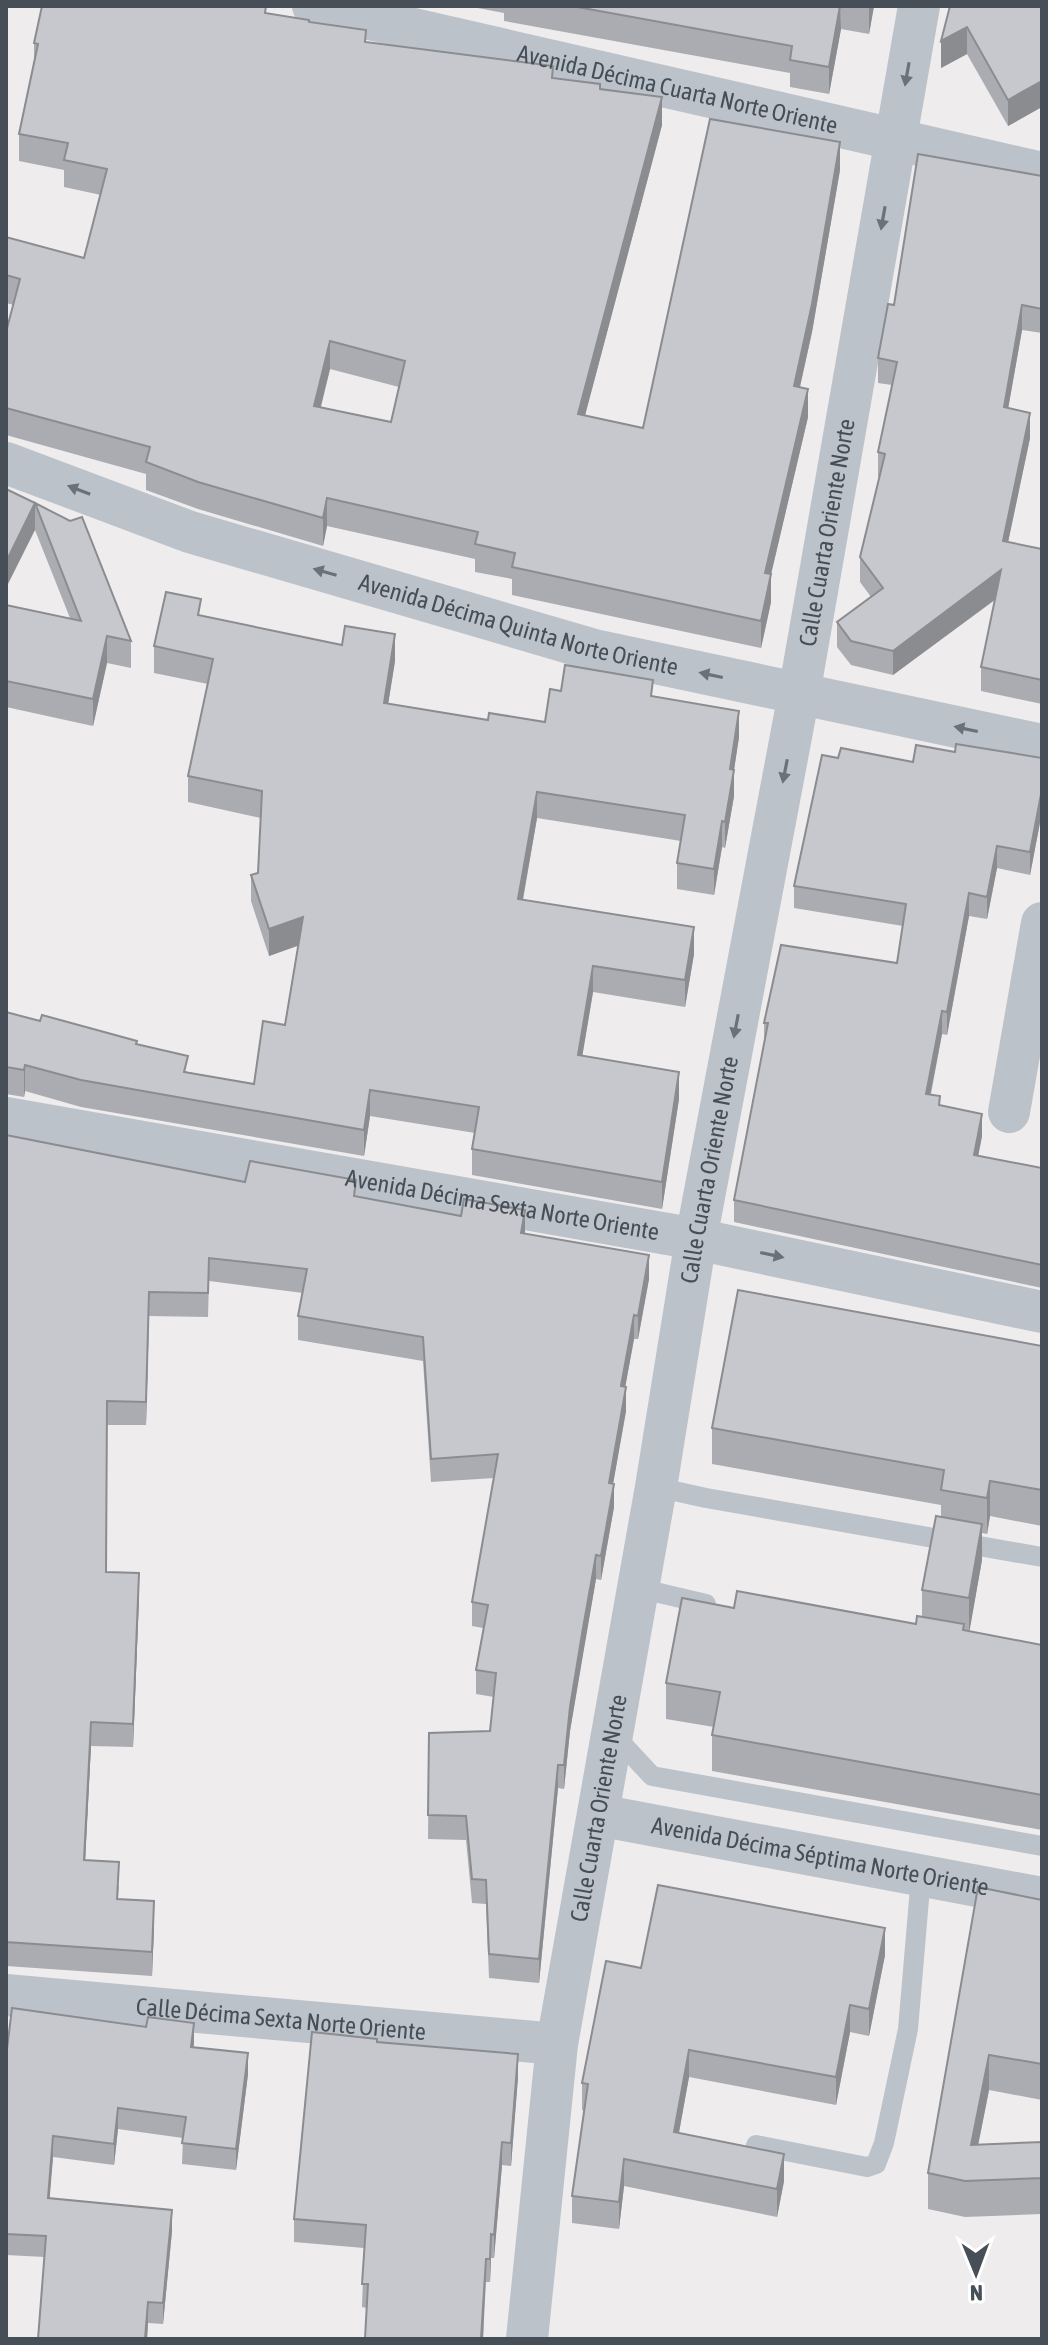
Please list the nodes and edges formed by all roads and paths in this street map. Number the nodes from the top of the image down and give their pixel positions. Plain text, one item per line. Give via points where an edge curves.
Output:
1 (313, 6) edge
2 (919, 6) edge
3 (896, 141) junction
4 (1042, 173) edge
5 (6, 463) edge
6 (799, 694) junction
7 (1042, 745) edge
8 (1042, 923) edge
9 (1009, 1112) dead end
10 (6, 1118) edge
11 (696, 1239) junction
12 (1042, 1312) edge
13 (656, 1487) junction
14 (1042, 1557) edge
15 (638, 1588) junction
16 (730, 1608) edge
17 (613, 1734) junction
18 (598, 1815) junction
19 (1042, 1846) edge
20 (921, 1876) junction
21 (1042, 1898) edge
22 (6, 1995) edge
23 (557, 2044) junction
24 (756, 2145) edge
25 (527, 2339) edge

1 - 3 street, Avenida Décima Cuarta Norte Oriente
2 -> 3 street, Calle Cuarta Oriente Norte
3 - 4 street, Avenida Décima Cuarta Norte Oriente
3 -> 6 street, Calle Cuarta Oriente Norte
6 -> 5 street, Avenida Décima Quinta Norte Oriente via 594,650 190,532
7 -> 6 street, Avenida Décima Quinta Norte Oriente
6 -> 11 street, Calle Cuarta Oriente Norte
8 - 9 street
10 - 11 street, Avenida Décima Sexta Norte Oriente
11 -> 12 street, Avenida Décima Sexta Norte Oriente
11 - 13 street, Calle Cuarta Oriente Norte
13 - 14 lane
13 - 15 street, Calle Cuarta Oriente Norte
15 - 16 lane
15 - 17 street, Calle Cuarta Oriente Norte
17 - 18 street, Calle Cuarta Oriente Norte
17 - 19 lane via 652,1776
18 - 20 street, Avenida Décima Séptima Norte Oriente
18 - 23 street, Calle Cuarta Oriente Norte
20 - 21 street, Avenida Décima Séptima Norte Oriente
20 - 24 lane via 908,2029 876,2164 867,2167
22 - 23 street, Calle Décima Sexta Norte Oriente
23 - 25 street, Calle Cuarta Oriente Norte

